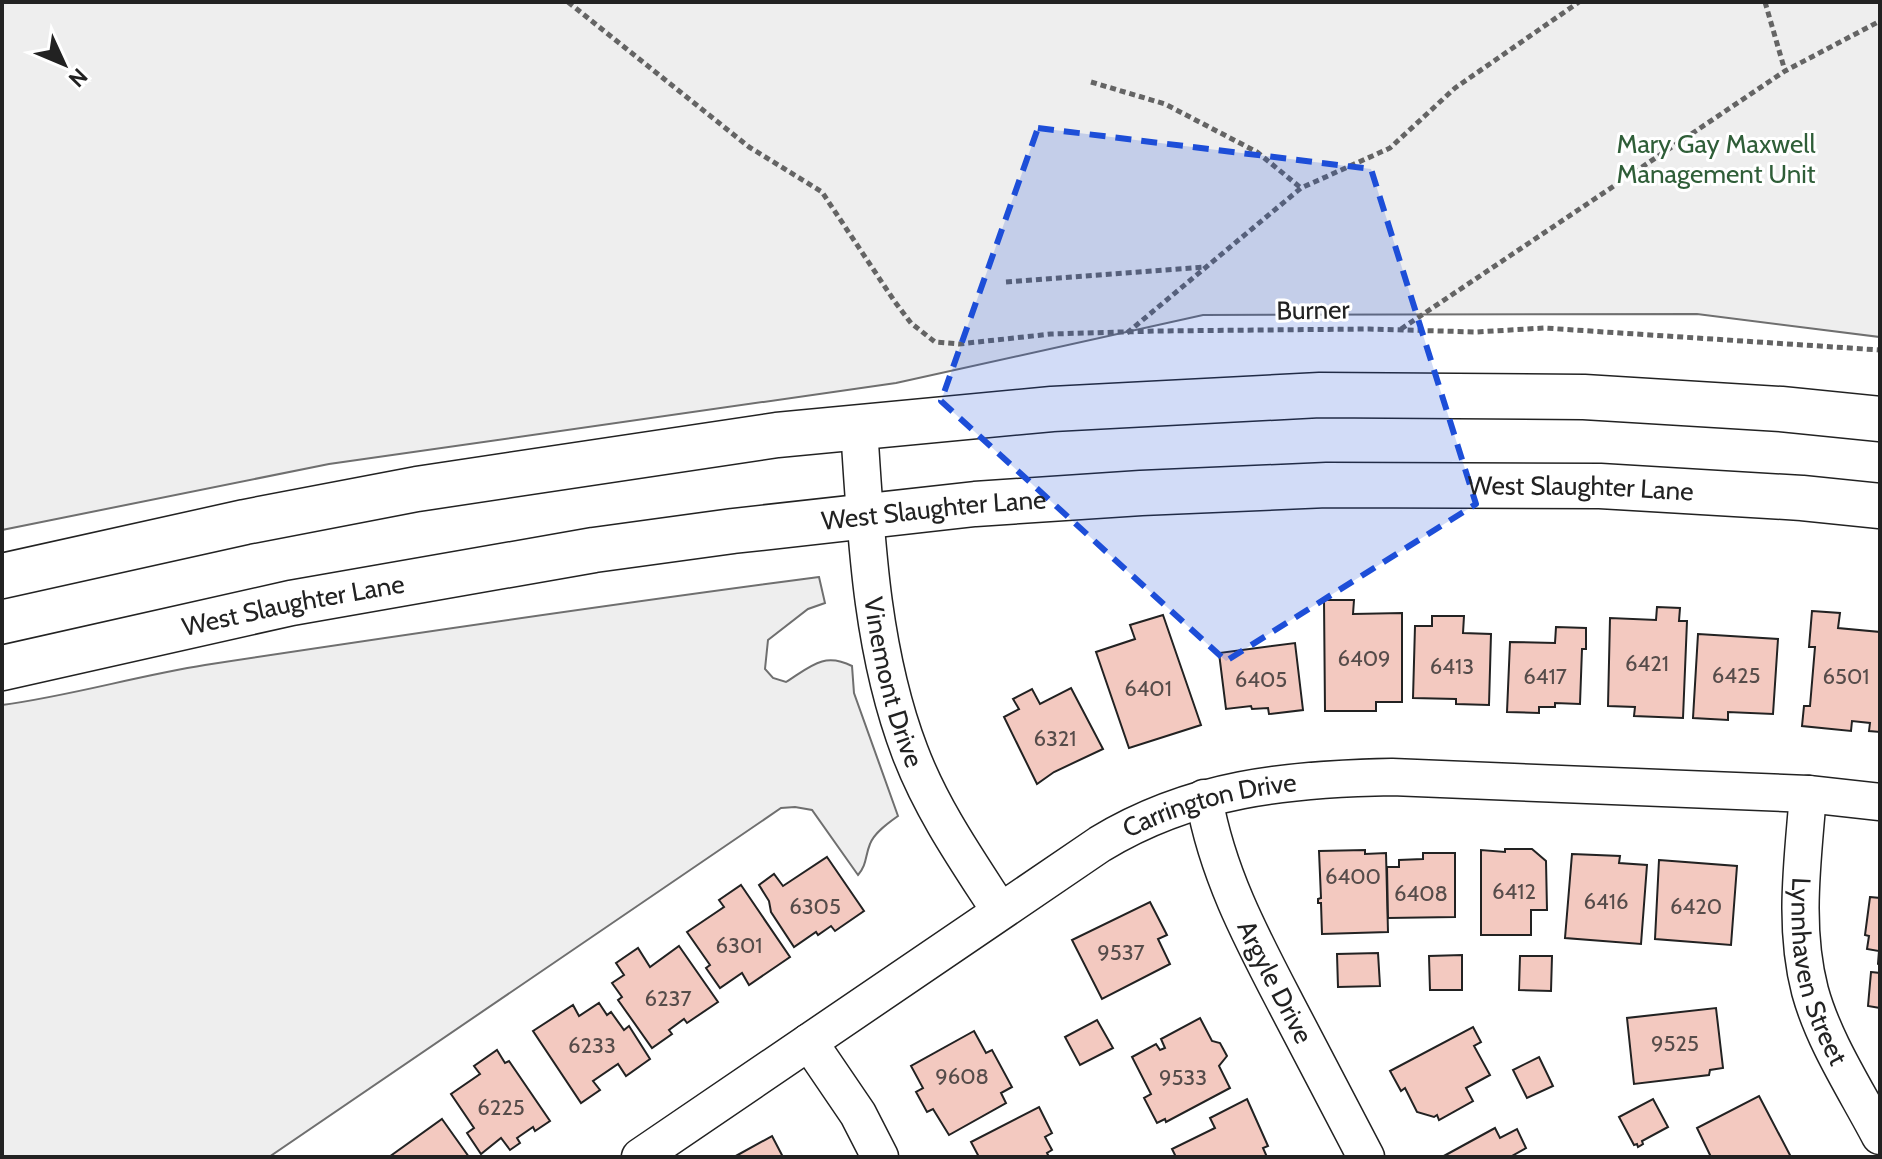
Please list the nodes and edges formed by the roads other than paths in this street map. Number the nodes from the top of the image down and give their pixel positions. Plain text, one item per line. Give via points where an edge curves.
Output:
1 (1880, 419) edge
2 (859, 427) junction
3 (1880, 506) edge
4 (865, 518) junction
5 (2, 576) edge
6 (2, 668) edge
7 (1808, 794) junction
8 (1204, 798) junction
9 (1880, 802) edge
10 (1000, 911) junction
11 (809, 1042) junction
12 (1880, 1136) edge
13 (640, 1157) edge
14 (880, 1157) edge
15 (1366, 1157) edge

1 - 2 main road via 1584,397 1320,395 1052,409
2 - 4 street, Vinemont Drive
2 - 5 main road via 417,489
3 - 4 main road, West Slaughter Lane via 1600,486 1327,485 975,504
4 - 6 main road, West Slaughter Lane via 579,552 291,603
4 - 10 street, Vinemont Drive via 883,654 911,755 939,815
7 - 8 street, Carrington Drive via 1392,777 1278,783
7 - 9 street, Carrington Drive
7 - 12 street, Lynnhaven Street via 1800,902 1805,966 1819,1015
8 - 10 street, Carrington Drive via 1125,829
8 - 15 street, Argyle Drive via 1209,828 1240,915
10 - 11 street, Carrington Drive
11 - 13 street, Carrington Drive
11 - 14 street

